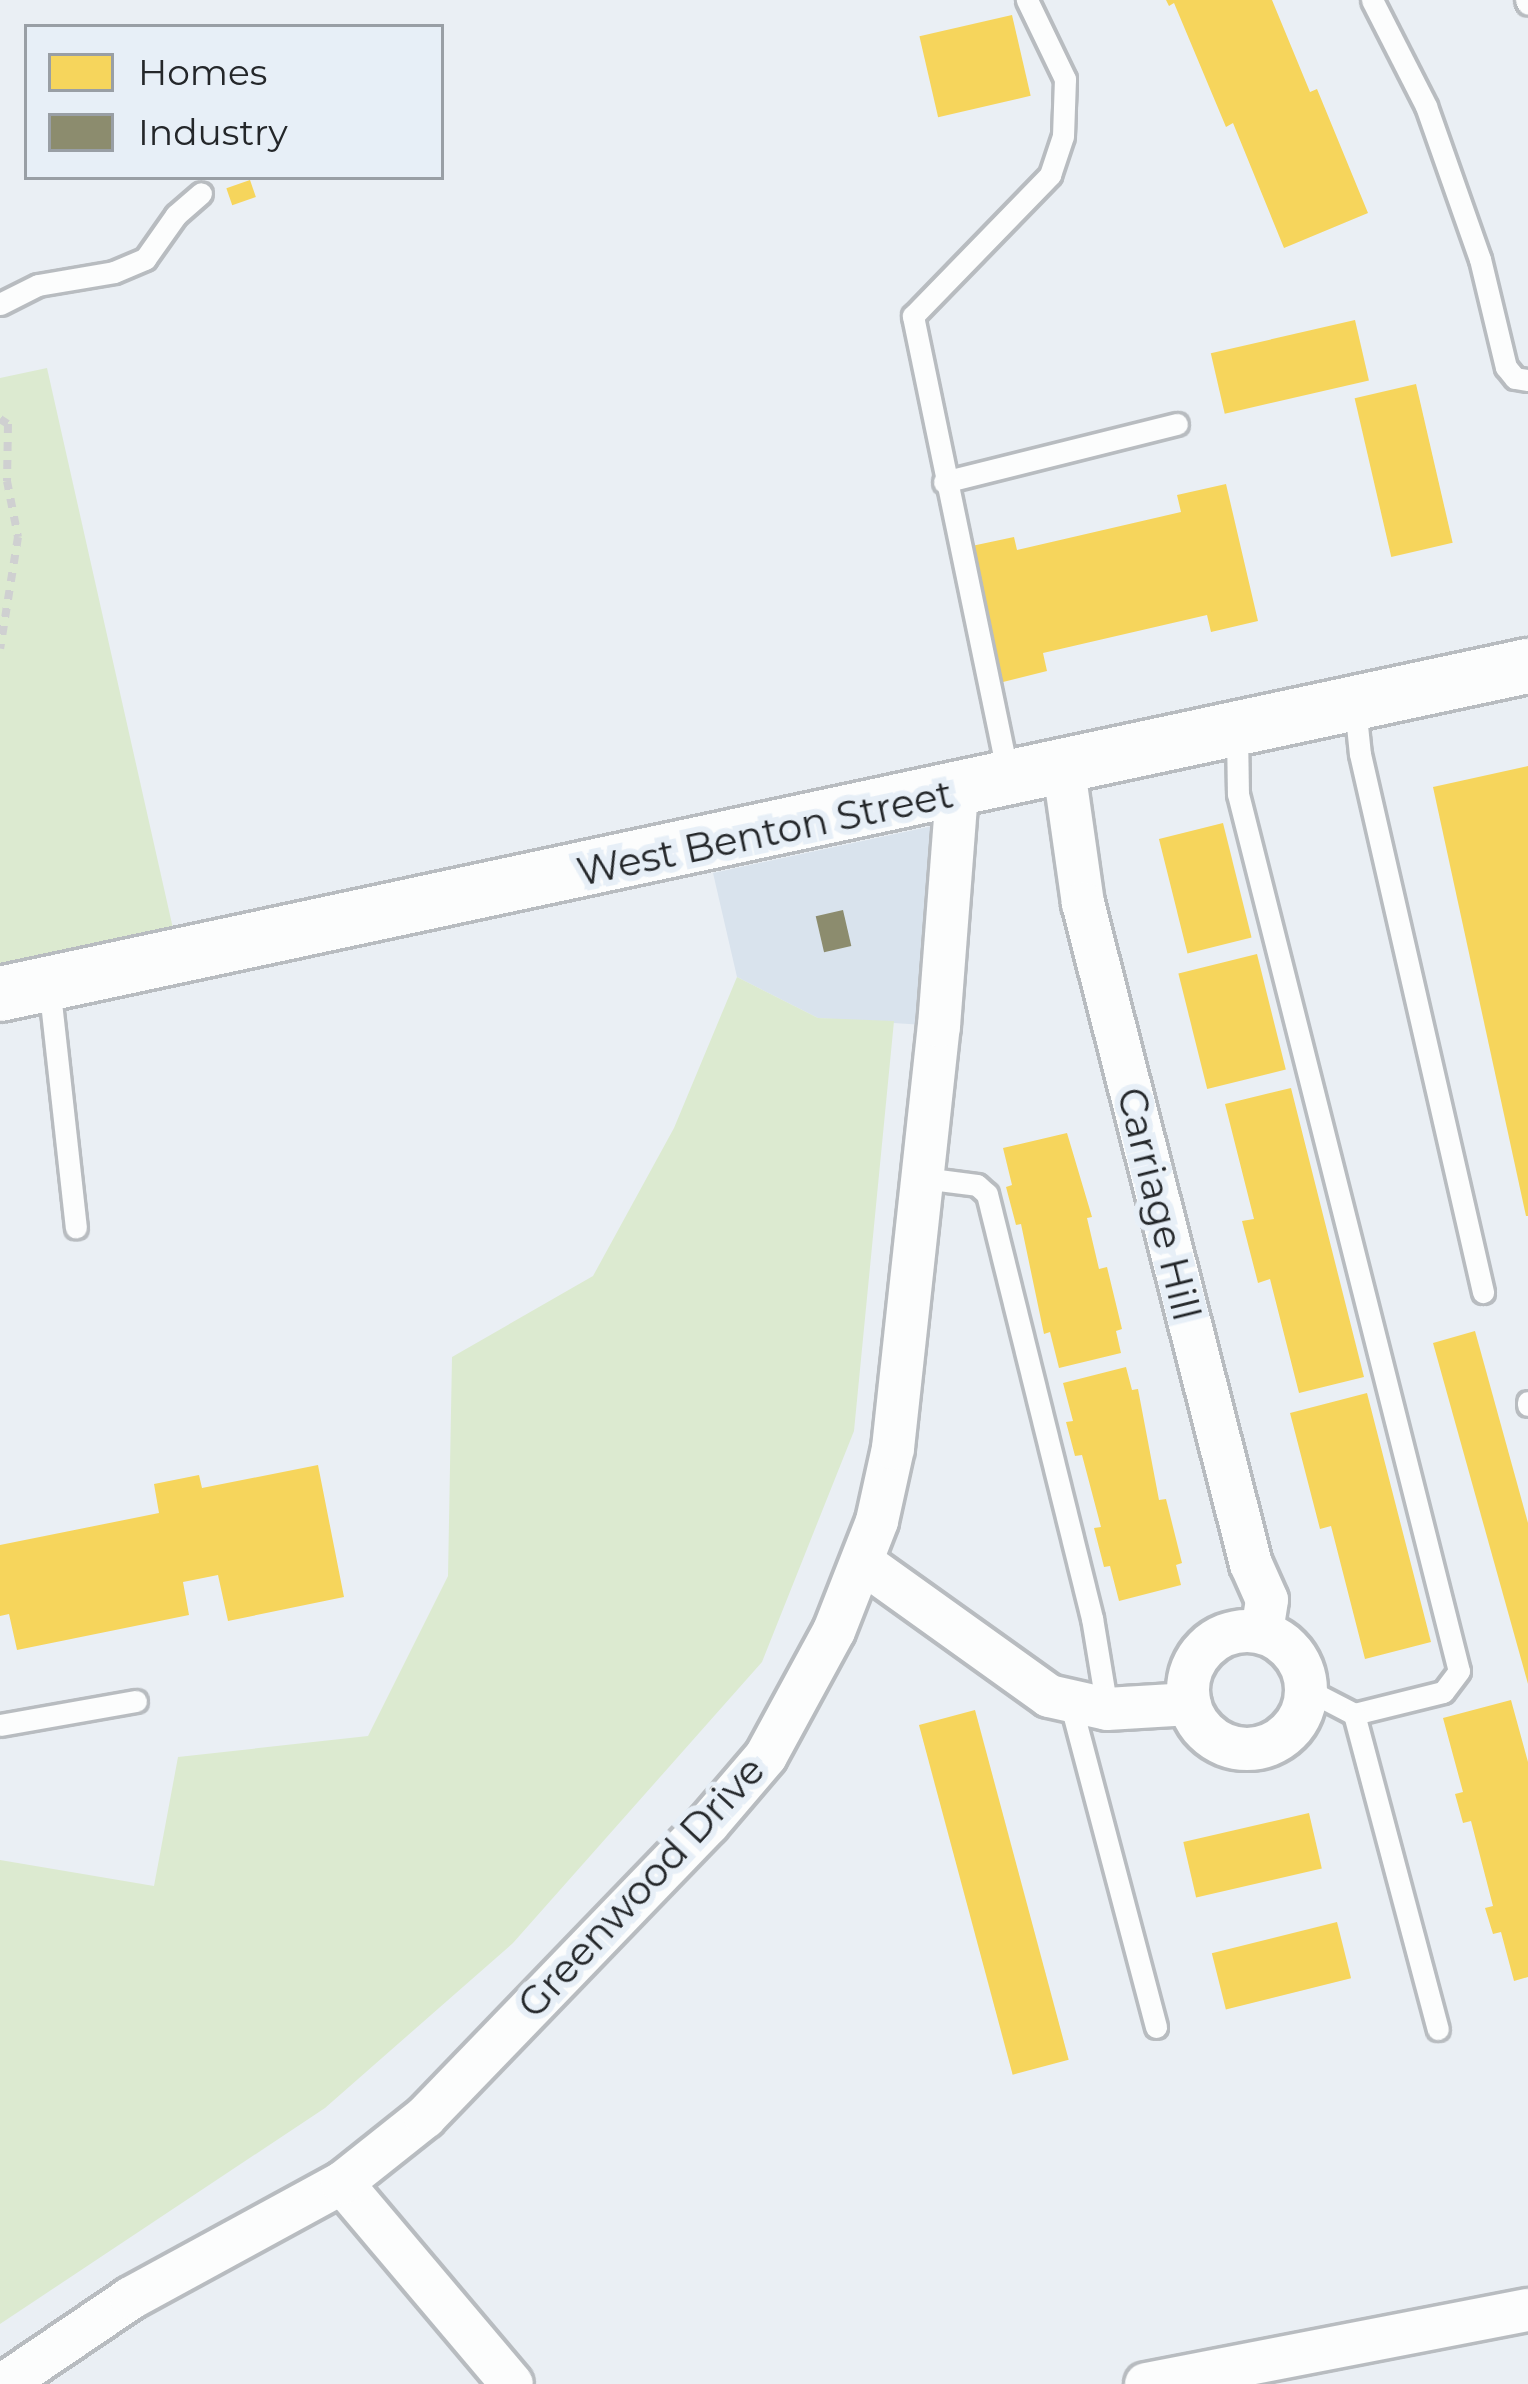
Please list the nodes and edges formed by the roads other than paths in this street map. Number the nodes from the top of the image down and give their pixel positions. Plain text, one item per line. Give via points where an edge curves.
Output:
1 (1027, 0) edge
2 (1372, 0) edge
3 (201, 193) dead end
4 (0, 304) edge
5 (1528, 380) edge
6 (1177, 424) dead end
7 (944, 482) junction
8 (1528, 666) edge
9 (1355, 705) junction
10 (1237, 731) junction
11 (1064, 770) junction
12 (983, 786) junction
13 (24, 989) edge
14 (923, 1178) junction
15 (76, 1228) dead end
16 (1483, 1292) dead end
17 (862, 1562) junction
18 (1262, 1633) junction
19 (1306, 1689) junction
20 (136, 1701) dead end
21 (1190, 1704) junction
22 (1089, 1707) junction
23 (1354, 1714) junction
24 (0, 1725) edge
25 (1156, 2027) dead end
26 (1438, 2029) dead end
27 (342, 2183) junction
28 (1528, 2310) edge
29 (4, 2384) edge
30 (512, 2384) edge
31 (1146, 2384) edge

1 - 7 lane via 1065,79 1064,136 1050,176 1028,203 913,316
2 - 5 lane via 1426,106 1480,260 1506,367
3 - 4 lane via 146,259 38,284
6 - 7 lane
7 - 12 lane
8 - 9 street, West Benton Street
9 - 10 street, West Benton Street
9 - 16 lane
10 - 11 street, West Benton Street
10 - 23 lane via 1238,794 1459,1671 1443,1692
11 - 12 street, West Benton Street
11 - 18 street, Carriage Hill via 1083,903 1251,1564 1267,1600
12 - 13 street, West Benton Street
12 - 14 street, Greenwood Drive
13 - 15 lane
14 - 17 street, Greenwood Drive via 892,1448
14 - 22 lane via 977,1185 987,1194 1092,1618
17 - 22 street via 1049,1696
17 - 27 street, Greenwood Drive via 766,1756 425,2117
18 - 19 street via 1296,1657
18 - 21 street via 1239,1632 1208,1646 1188,1681
19 - 21 street via 1295,1725 1260,1748 1221,1744 1204,1732
19 - 23 lane
20 - 24 lane
21 - 22 street
22 - 25 lane
23 - 26 lane
27 - 29 street, Greenwood Drive via 130,2298
27 - 30 street
28 - 31 street

